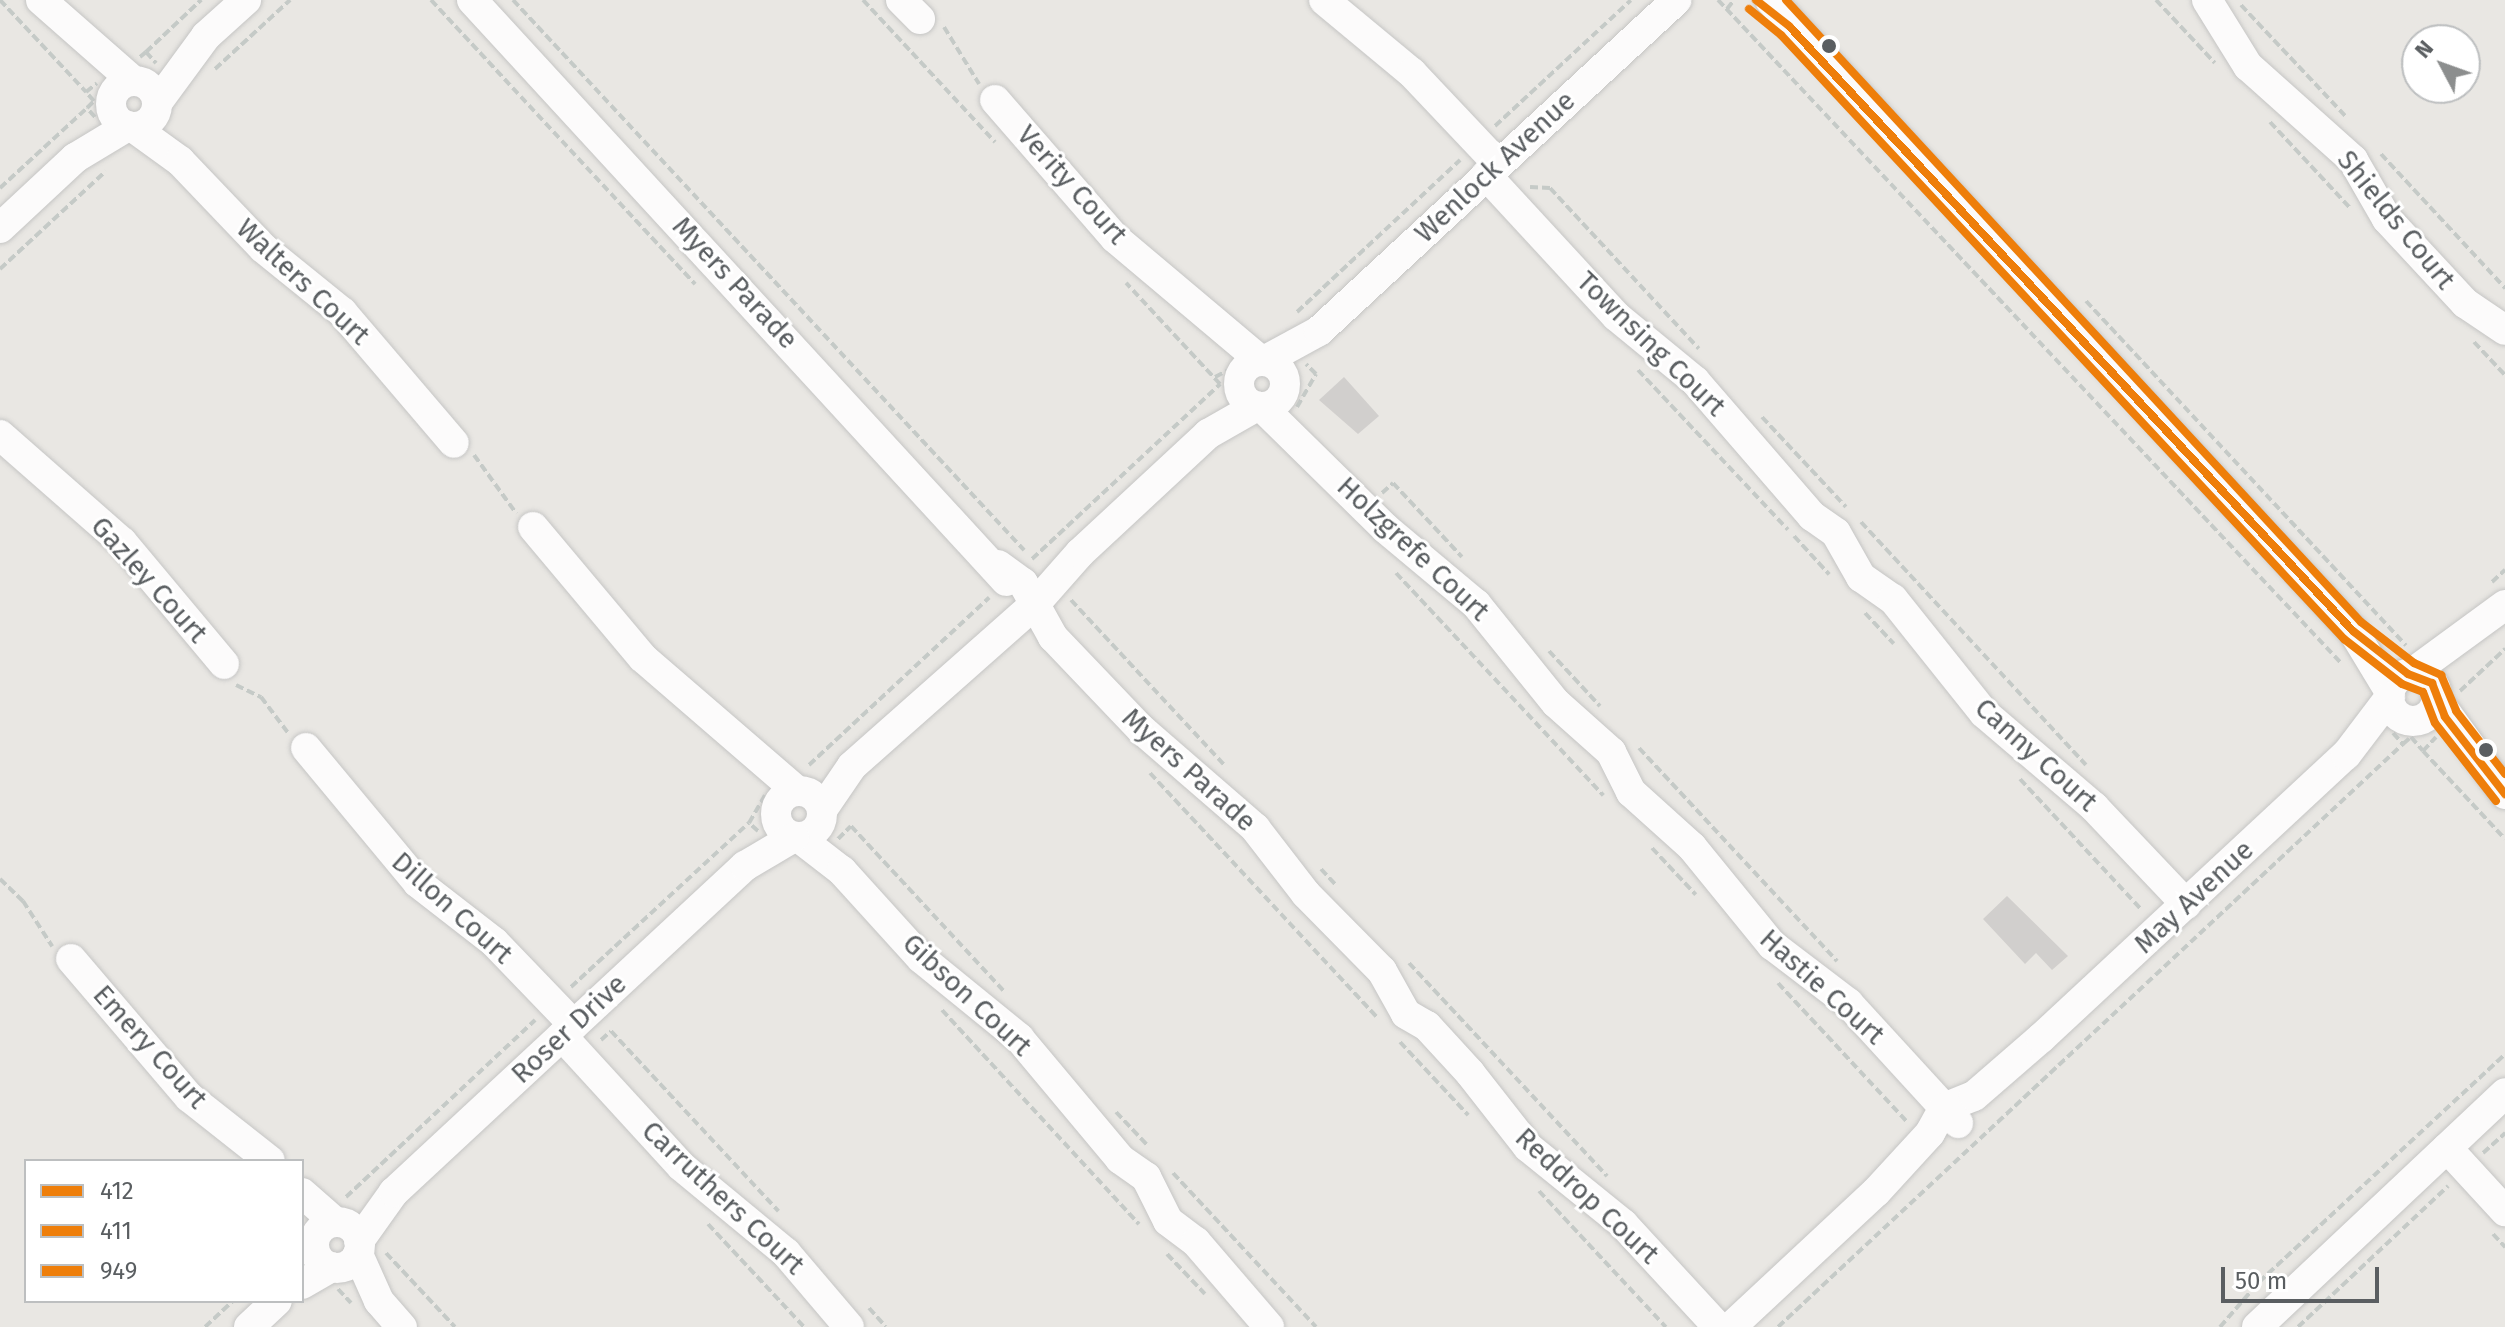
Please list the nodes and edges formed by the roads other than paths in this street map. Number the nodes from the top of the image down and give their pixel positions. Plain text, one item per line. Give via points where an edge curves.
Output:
1 (41, 0) edge
2 (246, 0) edge
3 (472, 0) edge
4 (1324, 0) edge
5 (1770, 0) edge
6 (2207, 0) edge
7 (1673, 1) edge
8 (1741, 4) edge
9 (1789, 26) junction
10 (995, 100) road end
11 (123, 103) junction
12 (1487, 160) junction
13 (0, 228) edge
14 (2505, 330) edge
15 (1261, 384) junction
16 (0, 435) edge
17 (454, 443) road end
18 (533, 527) road end
19 (1893, 599) joint
20 (2505, 605) edge
21 (1034, 612) junction
22 (2473, 631) junction
23 (224, 664) road end
24 (2445, 695) junction
25 (2404, 696) junction
26 (306, 748) road end
27 (2480, 768) junction
28 (2505, 794) edge
29 (1659, 811) joint
30 (798, 814) junction
31 (2186, 904) junction
32 (71, 959) road end
33 (1427, 1026) joint
34 (568, 1030) junction
35 (2505, 1093) edge
36 (1951, 1115) junction
37 (2456, 1158) junction
38 (267, 1159) edge
39 (304, 1199) edge
40 (2505, 1211) edge
41 (331, 1246) edge
42 (304, 1281) edge
43 (275, 1303) edge
44 (249, 1327) edge
45 (402, 1327) edge
46 (849, 1327) edge
47 (1269, 1327) edge
48 (1718, 1327) edge
49 (1731, 1327) edge
50 (2257, 1327) edge

1 - 11 street, Walters Court
2 - 11 street
3 - 21 street, Myers Parade via 998,565
4 - 12 street, Townsing Court via 1412,73
5 - 9 street
6 - 14 street, Shields Court via 2248,66 2353,160 2387,219 2465,303
7 - 12 street, Wenlock Avenue
8 - 9 street
9 - 25 street via 2353,631
10 - 15 street, Verity Court via 1115,238 1180,288 1223,332
11 - 13 street via 75,158
11 - 17 street, Walters Court via 263,248 342,312
12 - 15 street, Wenlock Avenue
12 - 19 street, Townsing Court via 1616,316 1695,381 1812,516 1836,533 1868,585
15 - 21 street, Wenlock Avenue via 1080,553
15 - 29 street, Holzgrefe Court via 1302,442 1365,508 1476,604 1582,731 1611,752 1631,792
16 - 23 street, Gazley Court via 122,542
18 - 30 street, Gibson Court via 643,658 760,760
19 - 31 street, Canny Court via 1984,713 2094,807
20 - 22 street, May Avenue
21 - 30 street, Roser Drive via 981,646
21 - 33 street, Myers Parade via 1156,744 1240,813 1351,944 1382,971 1406,1014
22 - 24 street
22 - 25 street, May Avenue
24 - 25 street via 2428,678
24 - 27 street
25 - 27 street
25 - 31 street, May Avenue
26 - 34 street, Dillon Court via 418,883 494,942
27 - 28 street
29 - 36 street, Hastie Court via 1772,945 1848,1003
30 - 34 street, Roser Drive
30 - 47 street, Gibson Court via 921,958 1019,1038 1120,1159 1146,1177 1168,1221 1196,1242
31 - 36 street, May Avenue
32 - 38 street, Emery Court via 189,1097
33 - 48 street, Reddrop Court via 1528,1147 1623,1224
34 - 41 street, Roser Drive
34 - 46 street, Carruthers Court via 681,1166 786,1253
35 - 37 street
36 - 49 street
37 - 40 street
37 - 50 street
39 - 41 street
41 - 42 street, Roser Drive
41 - 45 street
43 - 44 street

